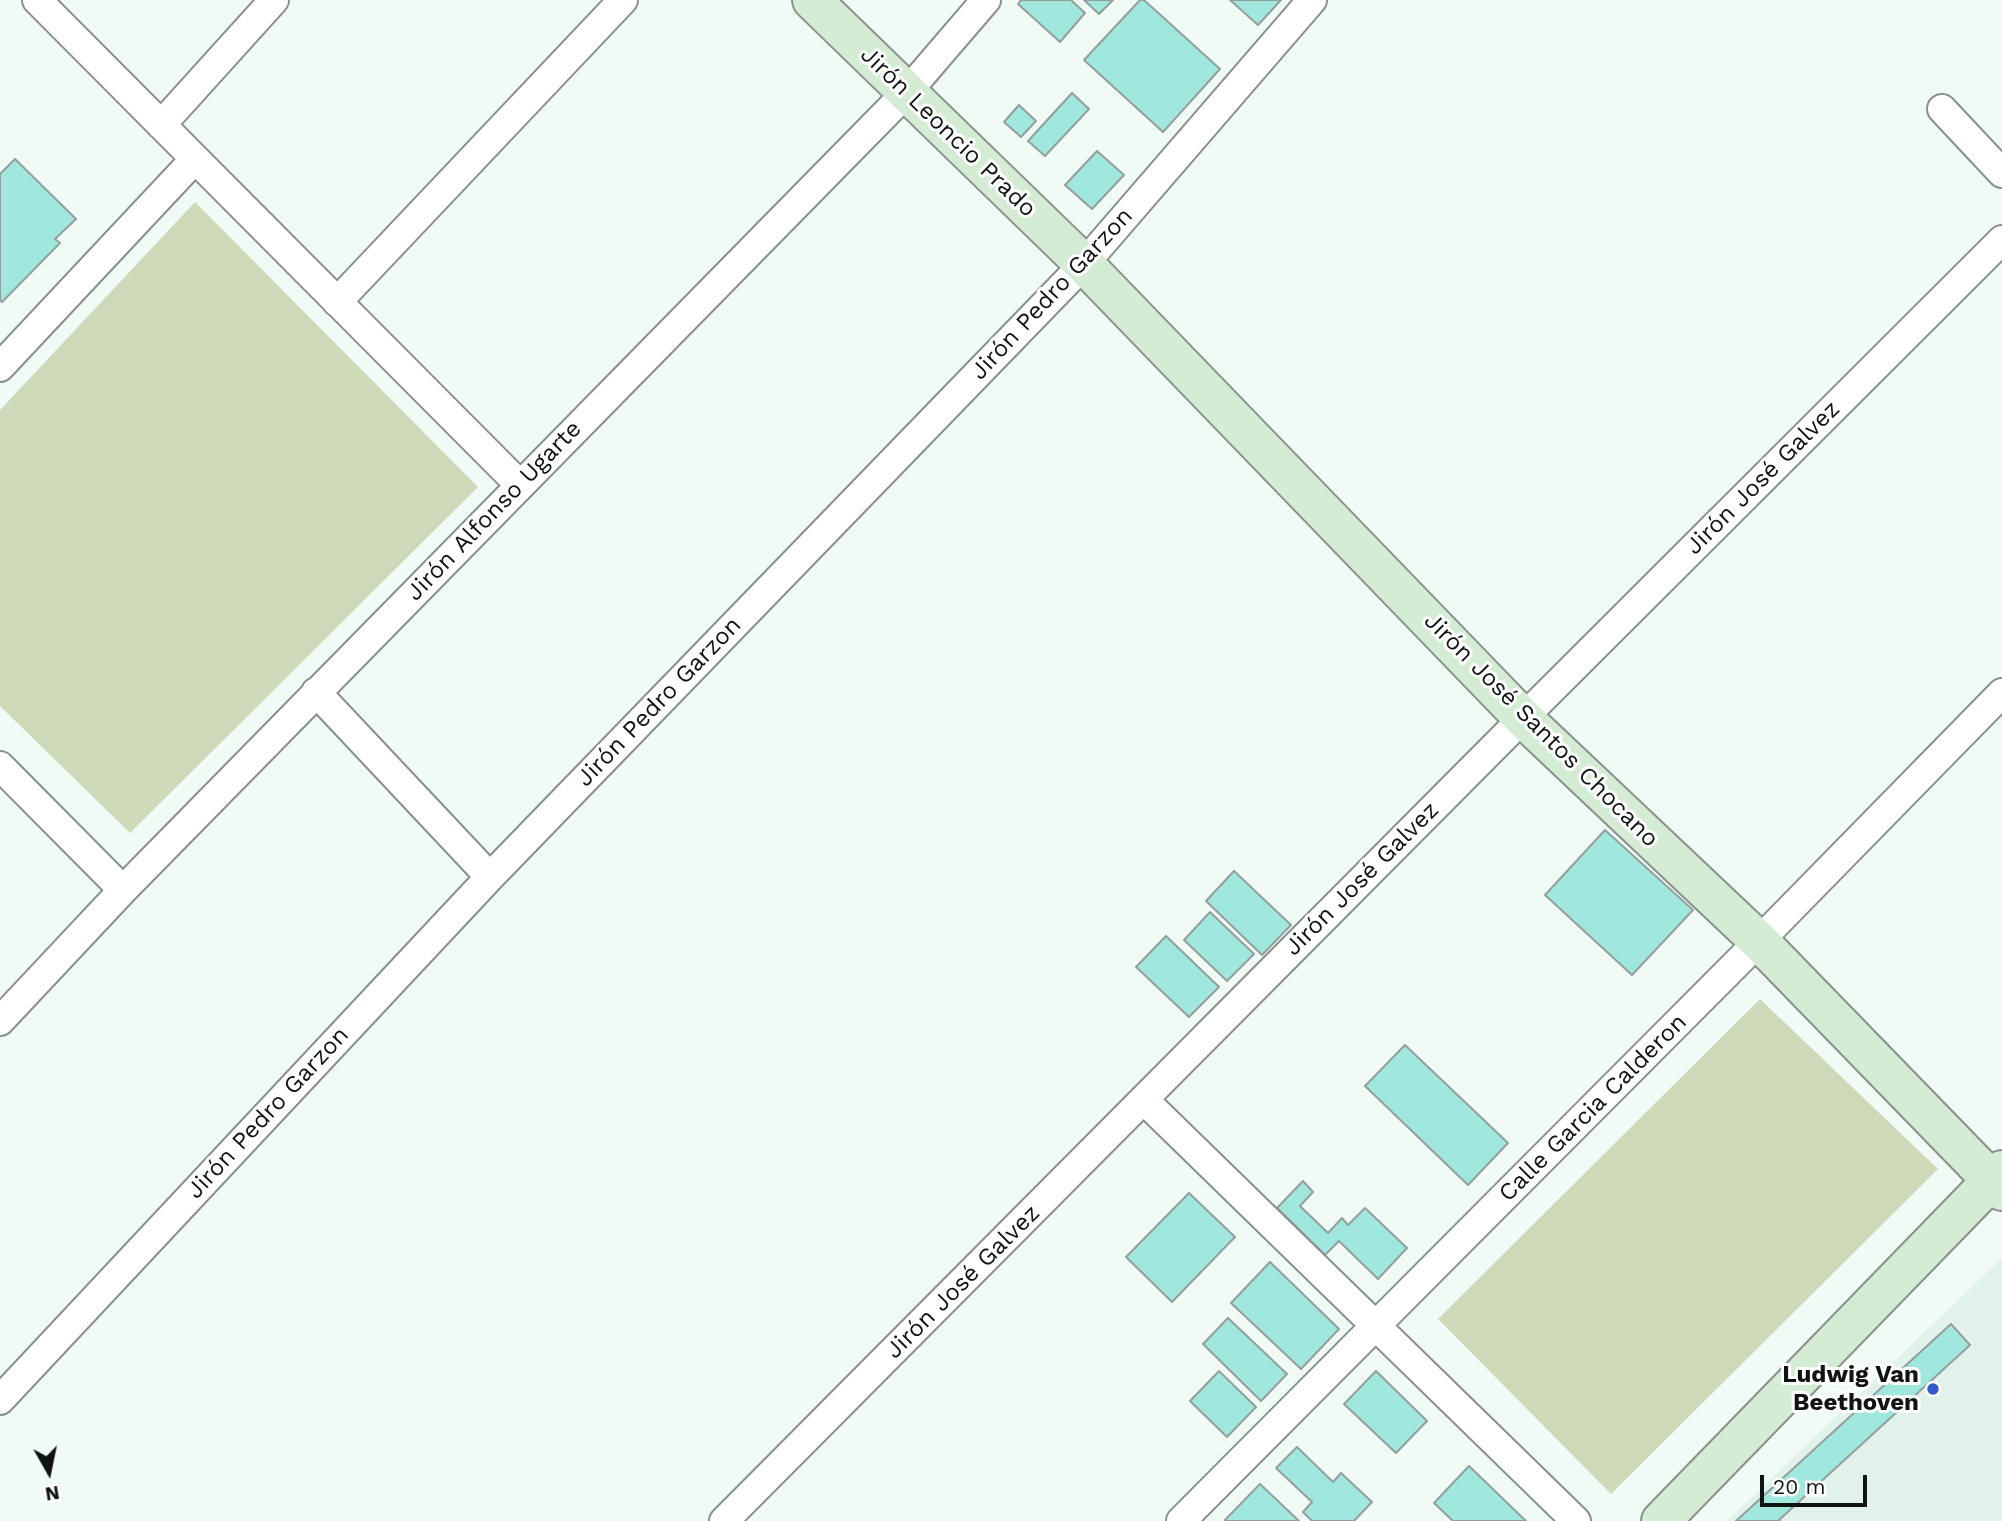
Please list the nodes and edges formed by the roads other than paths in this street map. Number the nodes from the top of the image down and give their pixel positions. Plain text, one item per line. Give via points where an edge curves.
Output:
1 (37, 0) edge
2 (274, 0) edge
3 (623, 0) edge
4 (813, 0) edge
5 (986, 0) edge
6 (1312, 0) edge
7 (907, 92) junction
8 (1942, 109) dead end
9 (161, 125) junction
10 (195, 159) junction
11 (2002, 173) edge
12 (2002, 240) edge
13 (1084, 264) junction
14 (337, 302) junction
15 (0, 367) edge
16 (520, 485) junction
17 (316, 692) junction
18 (2002, 693) edge
19 (1523, 718) junction
20 (0, 766) edge
21 (490, 877) junction
22 (122, 890) junction
23 (1759, 942) junction
24 (0, 1021) edge
25 (1144, 1100) junction
26 (1998, 1180) edge
27 (1376, 1325) junction
28 (0, 1400) edge
29 (729, 1519) edge
30 (1181, 1521) edge
31 (1576, 1521) edge
32 (1661, 1521) edge

1 - 9 street
2 - 9 street
3 - 14 street
4 - 7 street, Jirón Leoncio Prado
5 - 7 street, Jirón Alfonso Ugarte
6 - 13 street, Jirón Pedro Garzon
7 - 13 street, Jirón Leoncio Prado
7 - 16 street, Jirón Alfonso Ugarte
8 - 11 street
9 - 10 street
10 - 14 street
10 - 15 street
12 - 19 street, Jirón José Galvez
13 - 19 street, Jirón José Santos Chocano
13 - 21 street, Jirón Pedro Garzon
14 - 16 street
16 - 17 street, Jirón Alfonso Ugarte
17 - 21 street
17 - 22 street, Jirón Alfonso Ugarte
18 - 23 street, Calle Garcia Calderon
19 - 23 street, Jirón José Santos Chocano
19 - 25 street, Jirón José Galvez
20 - 22 street
21 - 28 street, Jirón Pedro Garzon
22 - 24 street, Jirón Alfonso Ugarte
23 - 26 street, Jirón José Santos Chocano
23 - 27 street, Calle Garcia Calderon
25 - 27 street
25 - 29 street, Jirón José Galvez
26 - 32 street
27 - 30 street, Calle Garcia Calderon
27 - 31 street

